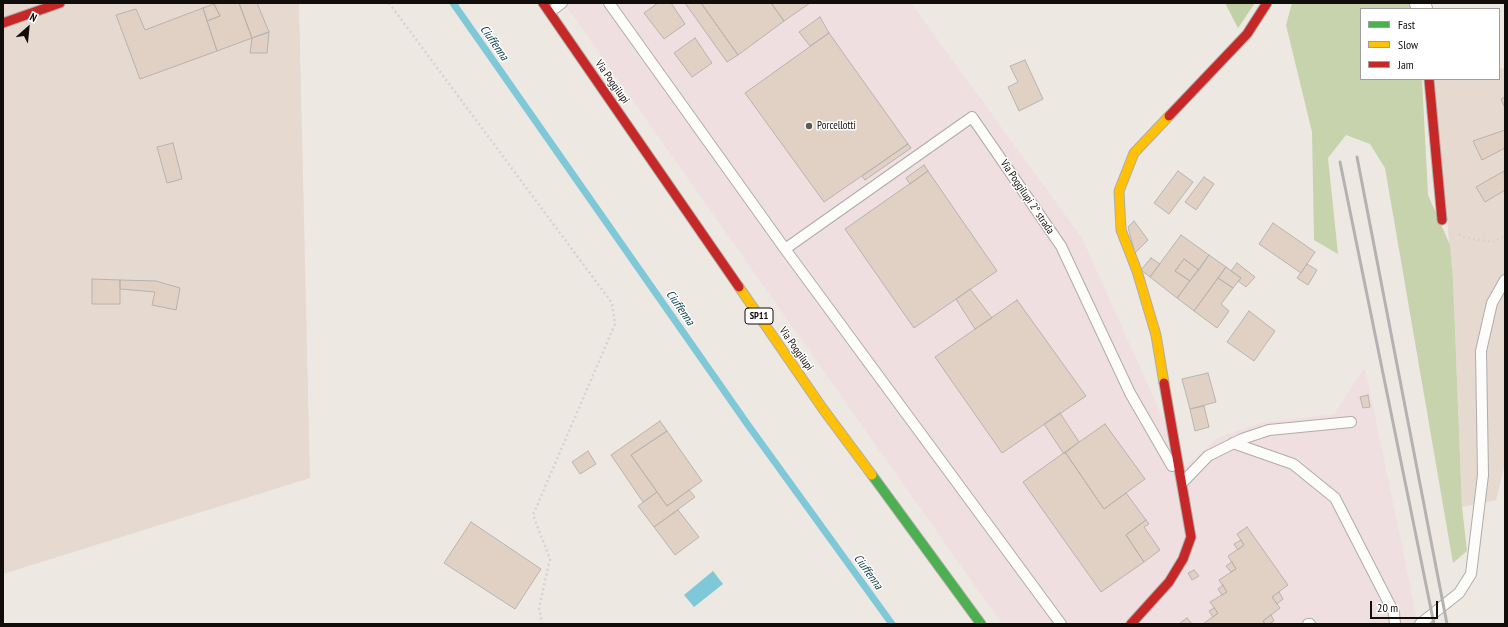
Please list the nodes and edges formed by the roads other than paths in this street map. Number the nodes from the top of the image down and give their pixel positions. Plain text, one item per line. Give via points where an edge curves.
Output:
1 (60, 3) edge
2 (543, 3) edge
3 (562, 3) edge
4 (609, 3) edge
5 (1267, 3) edge
6 (550, 12) junction
7 (3, 23) edge
8 (1429, 80) edge
9 (1442, 220) road end
10 (785, 250) junction
11 (1505, 280) edge
12 (1351, 422) dead end
13 (1233, 443) junction
14 (1182, 484) junction
15 (981, 624) edge
16 (1061, 624) edge
17 (1130, 624) edge
18 (1395, 624) edge
19 (1420, 624) edge

1 - 7 street
2 - 6 street, Via Poggilupi / SP11
3 - 6 lane
4 - 10 lane
5 - 14 street, Via Poggilupi 2° strada via 1247,34 1134,153 1119,191 1121,230 1137,271 1156,335
6 - 15 street, Via Poggilupi / SP11 via 823,409
8 - 9 street
10 - 14 lane, Via Poggilupi 2° strada via 972,117 1061,246 1130,393
10 - 16 lane
11 - 19 lane via 1492,303 1481,351 1483,474 1471,574 1459,593
12 - 13 lane via 1269,430
13 - 14 lane via 1208,456
13 - 18 lane via 1293,464 1335,498 1394,612
14 - 17 street, Via Poggilupi 2° strada via 1191,537 1186,552 1169,582

